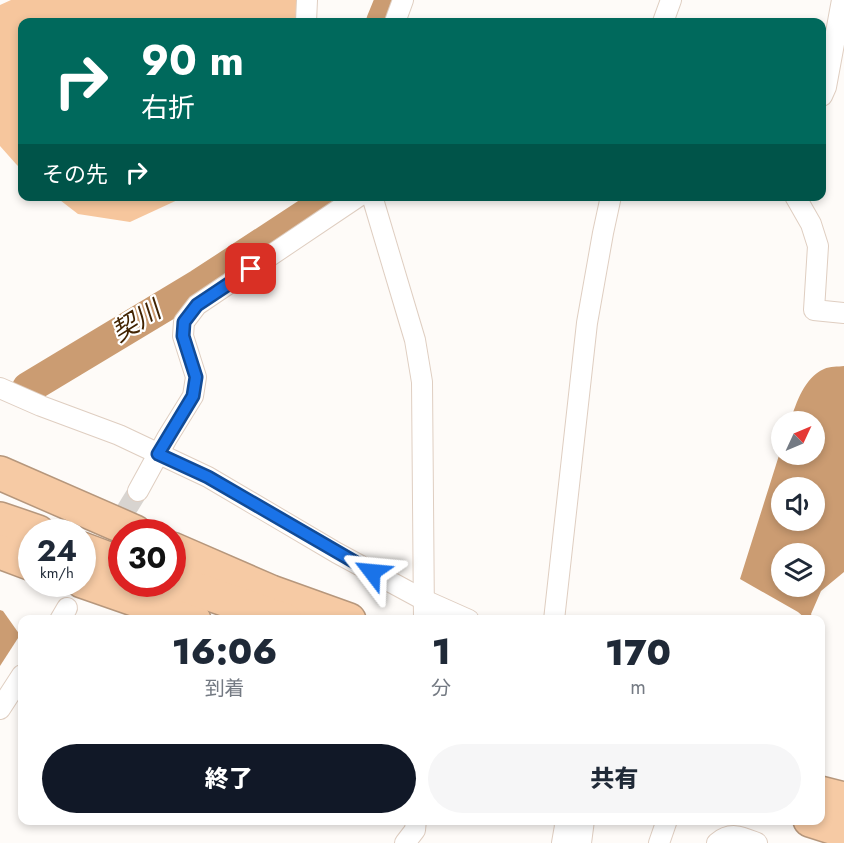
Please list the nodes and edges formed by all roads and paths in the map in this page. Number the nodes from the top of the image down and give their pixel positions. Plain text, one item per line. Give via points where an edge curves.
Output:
1 (308, 0) edge
2 (404, 0) edge
3 (671, 0) edge
4 (842, 0) edge
5 (306, 18) edge
6 (397, 18) edge
7 (664, 18) edge
8 (828, 90) edge
9 (352, 201) edge
10 (374, 201) edge
11 (610, 201) edge
12 (798, 201) edge
13 (844, 313) edge
14 (0, 388) edge
15 (158, 454) junction
16 (0, 474) edge
17 (138, 491) tunnel mouth
18 (0, 519) edge
19 (108, 520) edge
20 (18, 551) edge
21 (186, 555) edge
22 (186, 586) edge
23 (70, 603) edge
24 (424, 610) edge
25 (158, 615) edge
26 (271, 615) edge
27 (335, 615) edge
28 (446, 615) edge
29 (555, 615) edge
30 (18, 681) edge
31 (0, 709) edge
32 (825, 794) edge
33 (844, 799) edge
34 (401, 825) edge
35 (415, 825) edge
36 (565, 825) edge
37 (583, 825) edge
38 (665, 825) edge
39 (825, 825) edge
40 (844, 831) edge
41 (404, 843) edge
42 (562, 843) edge
43 (580, 843) edge
44 (659, 843) edge
45 (717, 843) edge
46 (756, 843) edge

1 - 5 street
2 - 6 street
3 - 7 street
4 - 8 street
9 - 15 street via 197,305 184,322 183,336 196,377 193,396
10 - 24 street via 409,320 422,382
11 - 29 street via 587,323
12 - 13 street via 818,246 814,310
14 - 15 street
15 - 17 street
15 - 24 street via 208,477
16 - 19 highway
18 - 20 highway
21 - 27 highway
22 - 26 highway
23 - 25 highway
24 - 28 street
30 - 31 street
32 - 33 highway
34 - 41 street
35 - 41 street
36 - 42 street
37 - 43 street
38 - 44 street
39 - 40 highway
45 - 46 street via 736,835

